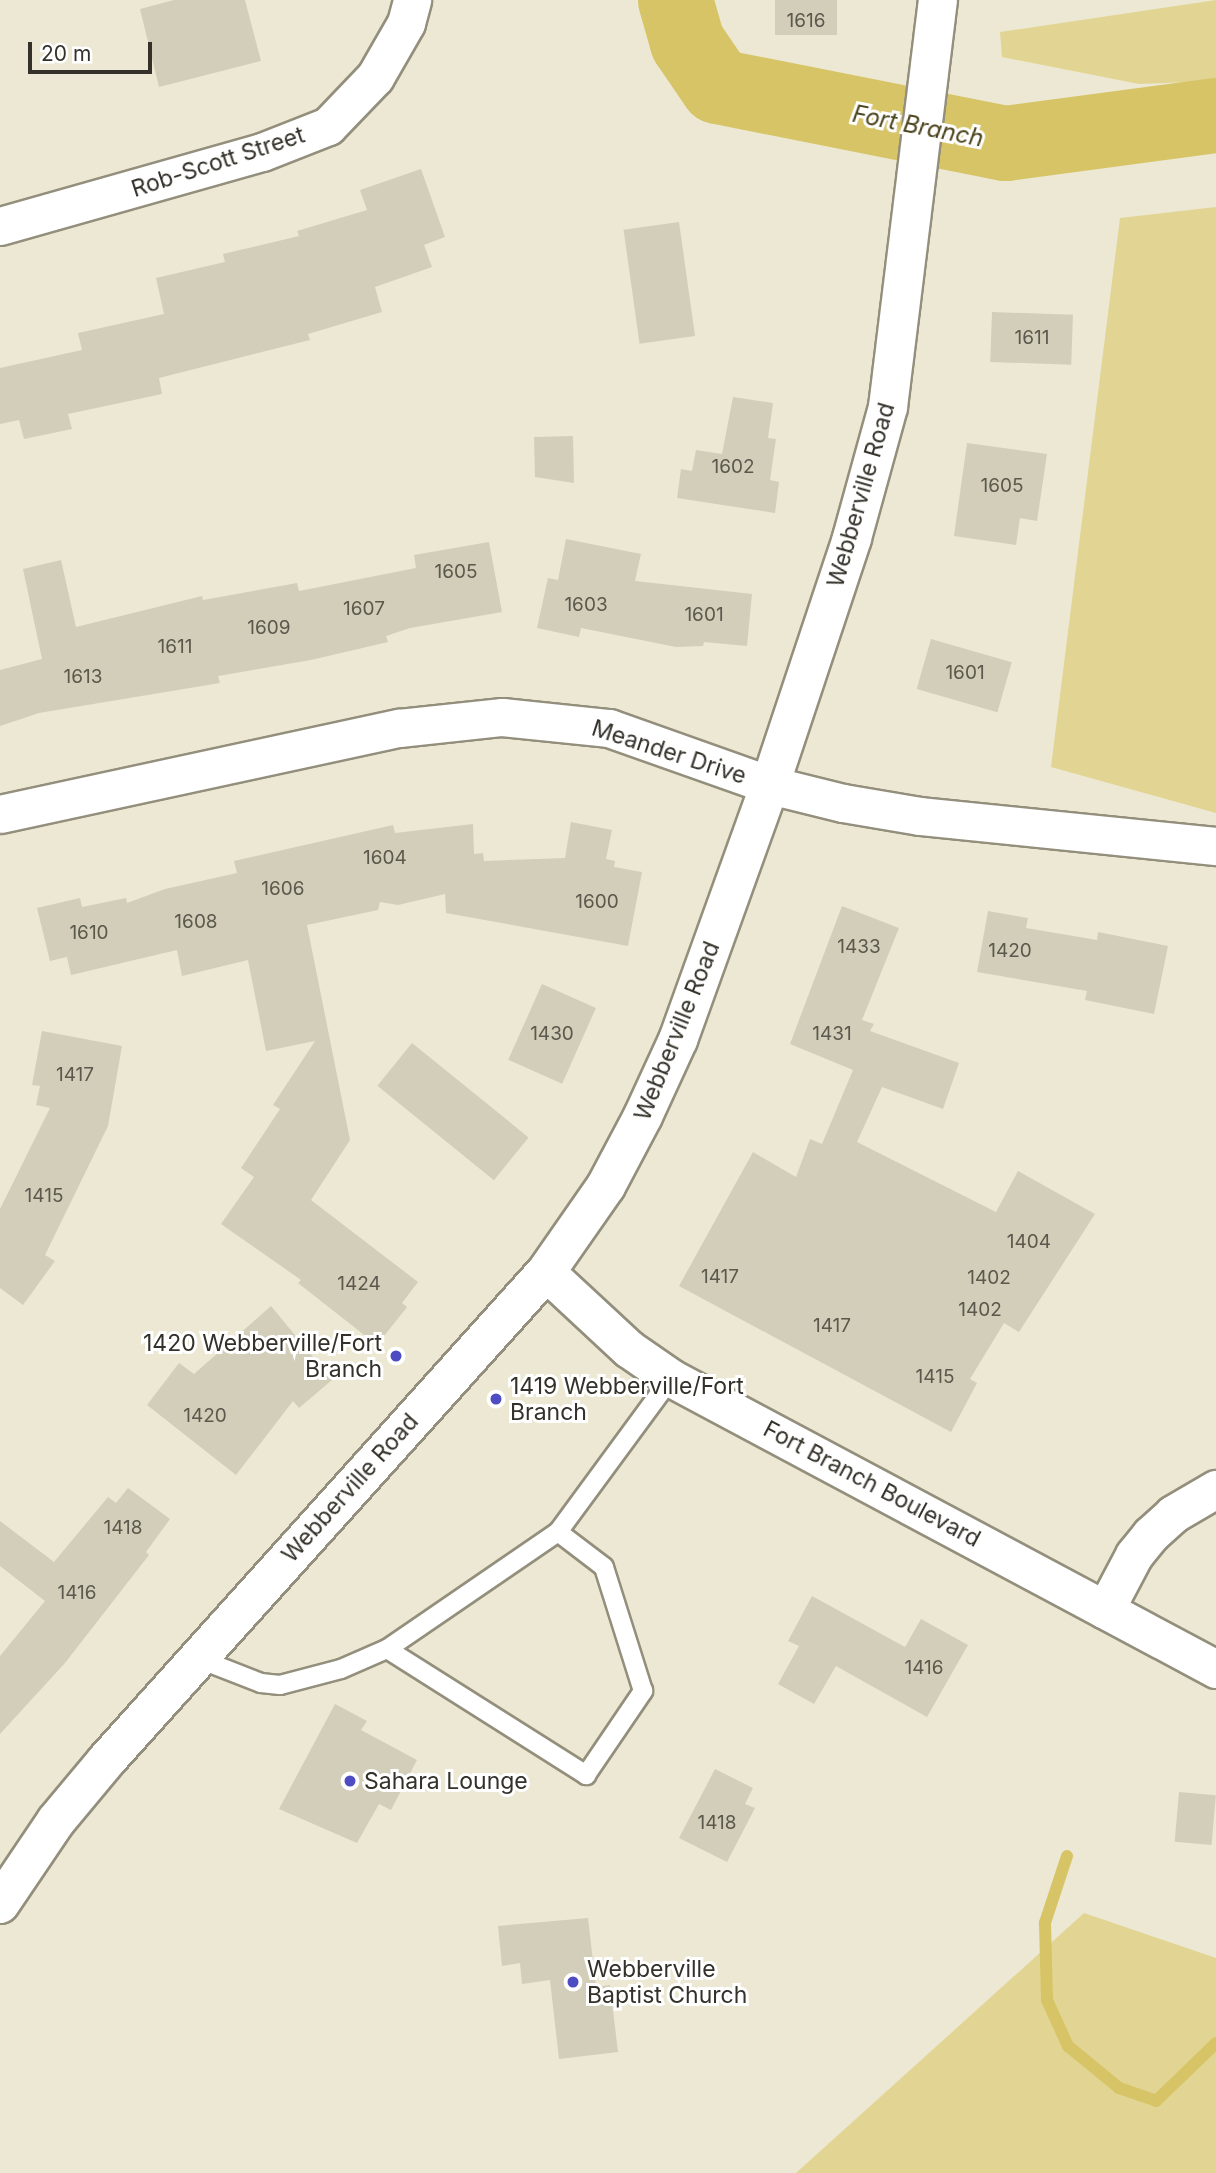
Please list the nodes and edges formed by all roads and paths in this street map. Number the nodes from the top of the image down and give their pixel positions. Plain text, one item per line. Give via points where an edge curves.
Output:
1 (412, 0) edge
2 (938, 0) edge
3 (0, 226) edge
4 (770, 785) junction
5 (0, 814) edge
6 (1216, 846) edge
7 (547, 1272) junction
8 (671, 1378) junction
9 (1216, 1489) edge
10 (558, 1532) junction
11 (1105, 1610) junction
12 (387, 1649) junction
13 (197, 1658) junction
14 (1216, 1669) edge
15 (0, 1904) edge

1 - 3 street, Rob-Scott Street via 406,23 375,77 328,126 262,152
2 - 4 street, Webberville Road via 888,407 852,538
4 - 5 street, Meander Drive via 609,728 502,717 399,728
4 - 6 street, Meander Drive via 920,816
4 - 7 street, Webberville Road via 678,1040 655,1091 606,1186
7 - 8 street, Fort Branch Boulevard via 629,1349
7 - 13 street, Webberville Road
8 - 10 lane
8 - 11 street, Fort Branch Boulevard
9 - 11 street via 1173,1514 1150,1535
10 - 12 lane
10 - 12 lane via 604,1567 643,1690 586,1775
11 - 14 street, Fort Branch Boulevard
12 - 13 lane via 341,1669 280,1685 261,1683
13 - 15 street, Webberville Road via 56,1821

